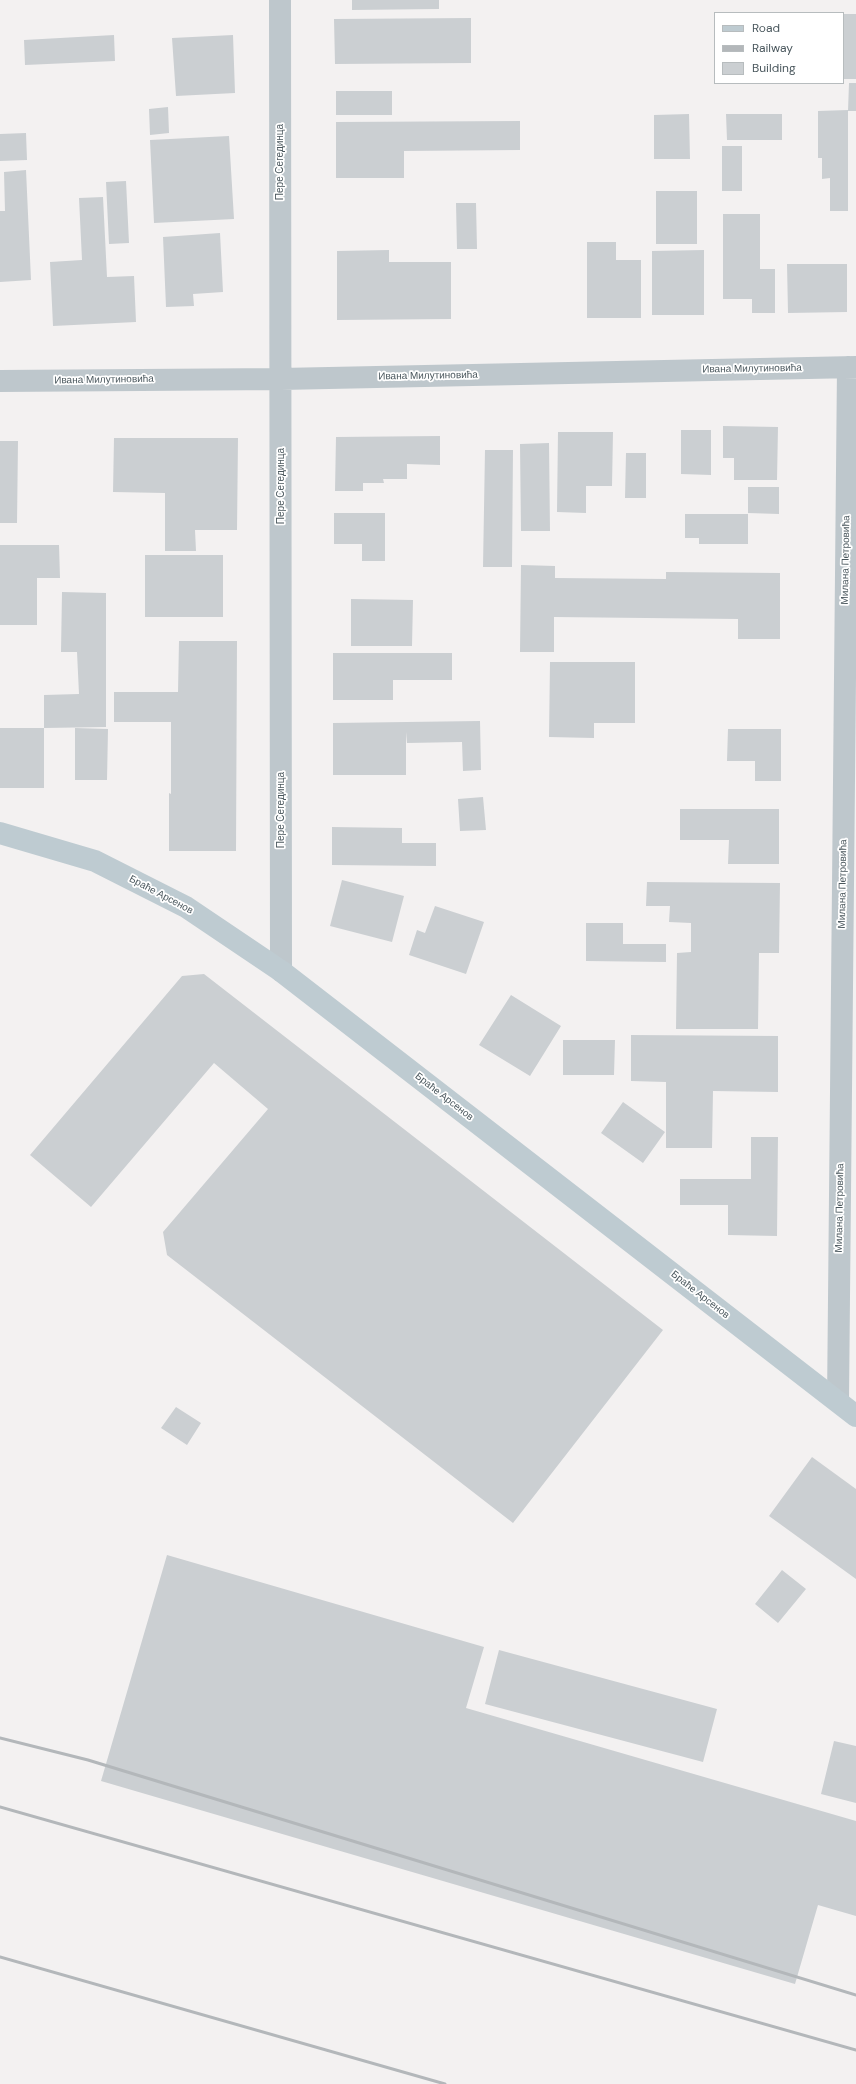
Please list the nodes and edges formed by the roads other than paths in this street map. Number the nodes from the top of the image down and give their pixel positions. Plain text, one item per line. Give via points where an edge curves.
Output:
1 (280, 0) edge
2 (852, 367) edge
3 (281, 379) junction
4 (0, 381) edge
5 (0, 833) edge
6 (280, 971) junction
7 (838, 1401) junction
8 (856, 1416) edge

1 - 3 street, Пере Сегединца
2 - 3 street, Ивана Милутиновића
2 - 7 street, Милана Петровића
3 - 4 street, Ивана Милутиновића
3 - 6 street, Пере Сегединца
5 - 6 main road, Браће Арсенов via 95,861 186,907
6 - 7 main road, Браће Арсенов
7 - 8 main road, Браће Арсенов

